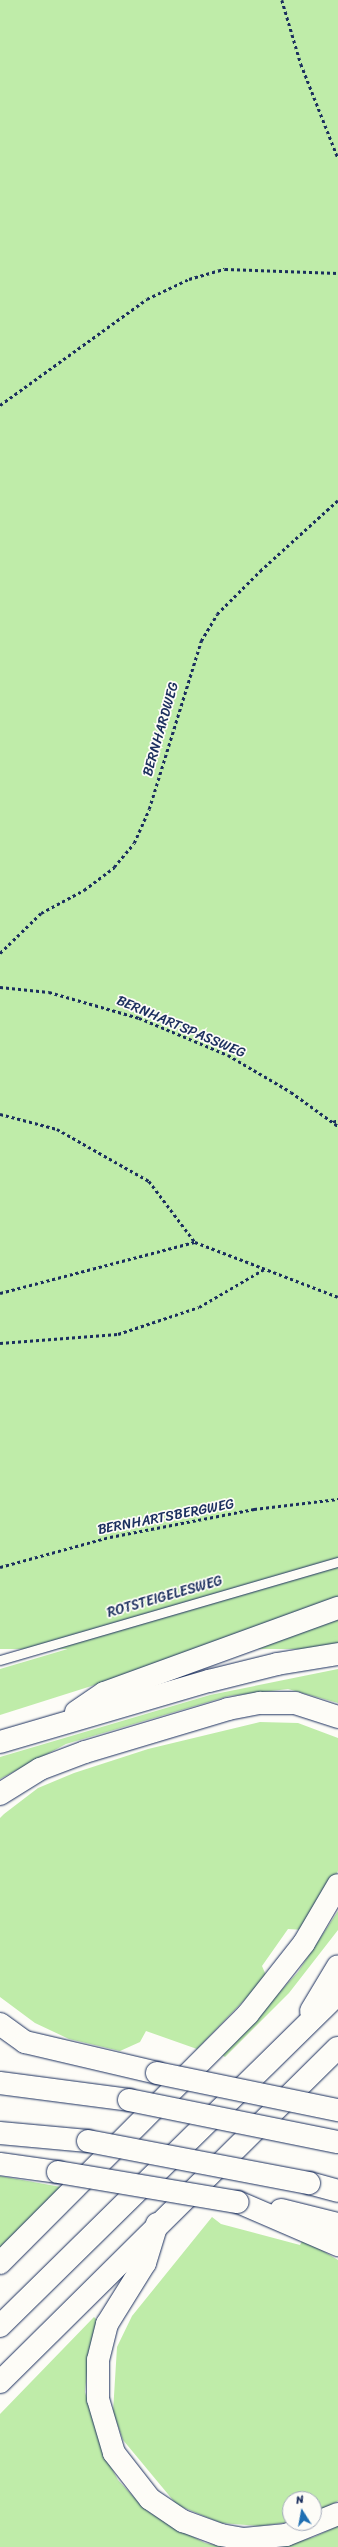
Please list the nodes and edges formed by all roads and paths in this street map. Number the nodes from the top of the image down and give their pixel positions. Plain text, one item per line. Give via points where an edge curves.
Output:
1 (282, 0) edge
2 (338, 158) edge
3 (338, 273) edge
4 (0, 405) edge
5 (338, 500) edge
6 (0, 953) edge
7 (0, 987) edge
8 (0, 1114) edge
9 (338, 1120) edge
10 (333, 1122) junction
11 (338, 1126) edge
12 (195, 1242) junction
13 (267, 1268) junction
14 (0, 1293) edge
15 (338, 1297) edge
16 (0, 1343) edge
17 (338, 1499) edge
18 (338, 1562) edge
19 (0, 1567) edge
20 (338, 1608) edge
21 (338, 1654) edge
22 (0, 1660) edge
23 (338, 1716) edge
24 (56, 1725) junction
25 (0, 1742) edge
26 (0, 1794) edge
27 (338, 1885) edge
28 (338, 1966) edge
29 (338, 1994) edge
30 (0, 2024) edge
31 (303, 2027) junction
32 (338, 2048) edge
33 (0, 2083) edge
34 (338, 2110) edge
35 (0, 2133) edge
36 (338, 2142) edge
37 (0, 2164) edge
38 (338, 2191) edge
39 (287, 2218) junction
40 (157, 2224) junction
41 (338, 2224) edge
42 (338, 2245) edge
43 (0, 2263) edge
44 (0, 2326) edge
45 (0, 2382) edge
46 (338, 2514) edge

1 - 2 path via 301,64
3 - 4 path via 225,269 188,279 147,299
5 - 6 path, BERNHARDWEG via 217,614 201,640 149,809 134,844 114,867 84,890 41,913
7 - 10 path, BERNHARTSPASSWEG via 56,993 99,1003 146,1021 228,1055 291,1092
8 - 12 path via 57,1128 149,1181
9 - 10 path
10 - 11 path, BERNHARTSPASSWEG
12 - 13 path
12 - 14 path
13 - 15 path
13 - 16 path via 199,1307 118,1334
17 - 19 path, BERNHARTSBERGWEG via 254,1510 118,1535
18 - 22 lane, ROTSTEIGELESWEG
20 - 24 highway via 104,1693
21 - 24 highway via 277,1664 209,1681
23 - 26 highway via 295,1703 260,1703 228,1709 85,1752 40,1769
24 - 25 highway
27 - 43 highway via 304,1943 248,2014
28 - 31 highway
29 - 31 highway
30 - 34 highway, bridge via 25,2042 157,2073
31 - 44 highway
32 - 40 highway
33 - 36 highway, bridge via 129,2100
35 - 38 highway, bridge via 88,2141 309,2183
37 - 39 highway, bridge via 238,2202
39 - 41 highway
39 - 42 highway
40 - 45 highway
40 - 46 highway via 145,2263 107,2324 98,2360 99,2405 114,2453 155,2502 183,2521 221,2535 244,2538 286,2535

